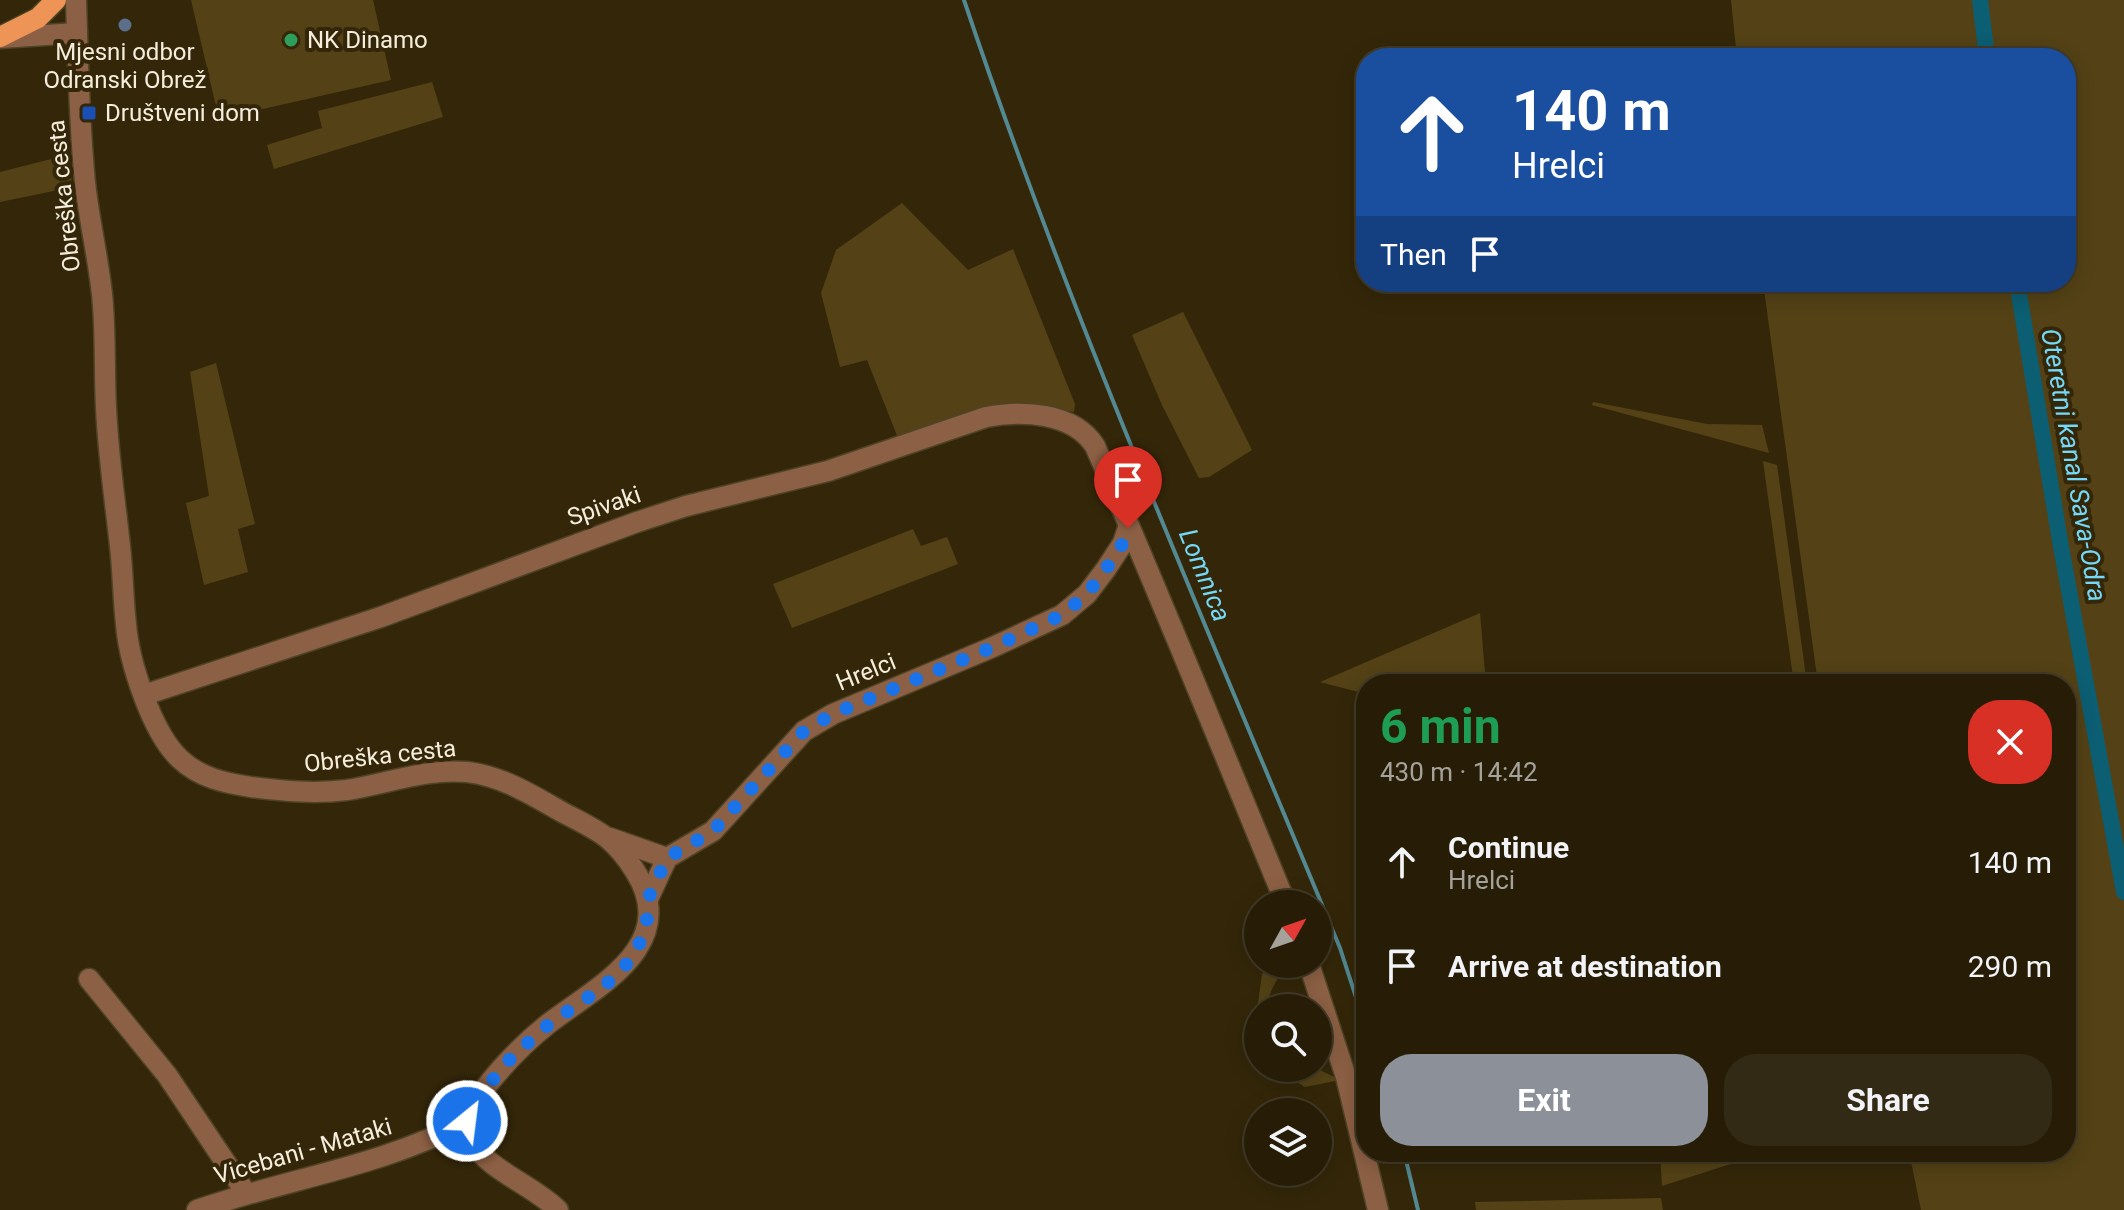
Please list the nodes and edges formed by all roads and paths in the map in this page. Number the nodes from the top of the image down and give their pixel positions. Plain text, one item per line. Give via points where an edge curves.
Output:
1 (76, 1) edge
2 (77, 33) junction
3 (0, 37) edge
4 (1128, 528) junction
5 (144, 695) junction
6 (609, 837) junction
7 (667, 858) junction
8 (1280, 890) edge
9 (648, 899) junction
10 (1314, 978) edge
11 (89, 979) dead end
12 (1356, 1119) edge
13 (467, 1121) junction
14 (1366, 1162) edge
15 (246, 1193) junction
16 (197, 1210) edge
17 (558, 1210) edge
18 (1378, 1210) edge

1 - 2 street, Obreška cesta
1 - 3 main road
2 - 3 street
2 - 5 street, Obreška cesta via 126,626
4 - 5 street, Spivaki via 1088,434 1058,420 1006,413 962,423 828,471 637,522 381,617
4 - 7 street, Hrelci via 1106,569 1062,615 819,721 788,745 713,831
4 - 8 street
5 - 6 street, Obreška cesta via 167,744 195,772 214,780 323,792 469,772 509,783
6 - 7 street
6 - 9 street, Obreška cesta
7 - 9 street
9 - 13 street via 645,931 622,970 519,1050 475,1101
10 - 12 street
11 - 15 street via 167,1075
13 - 15 street, Vicebani - Mataki via 390,1155
13 - 17 street via 471,1140 489,1162
14 - 18 street
15 - 16 street, Vicebani - Mataki

